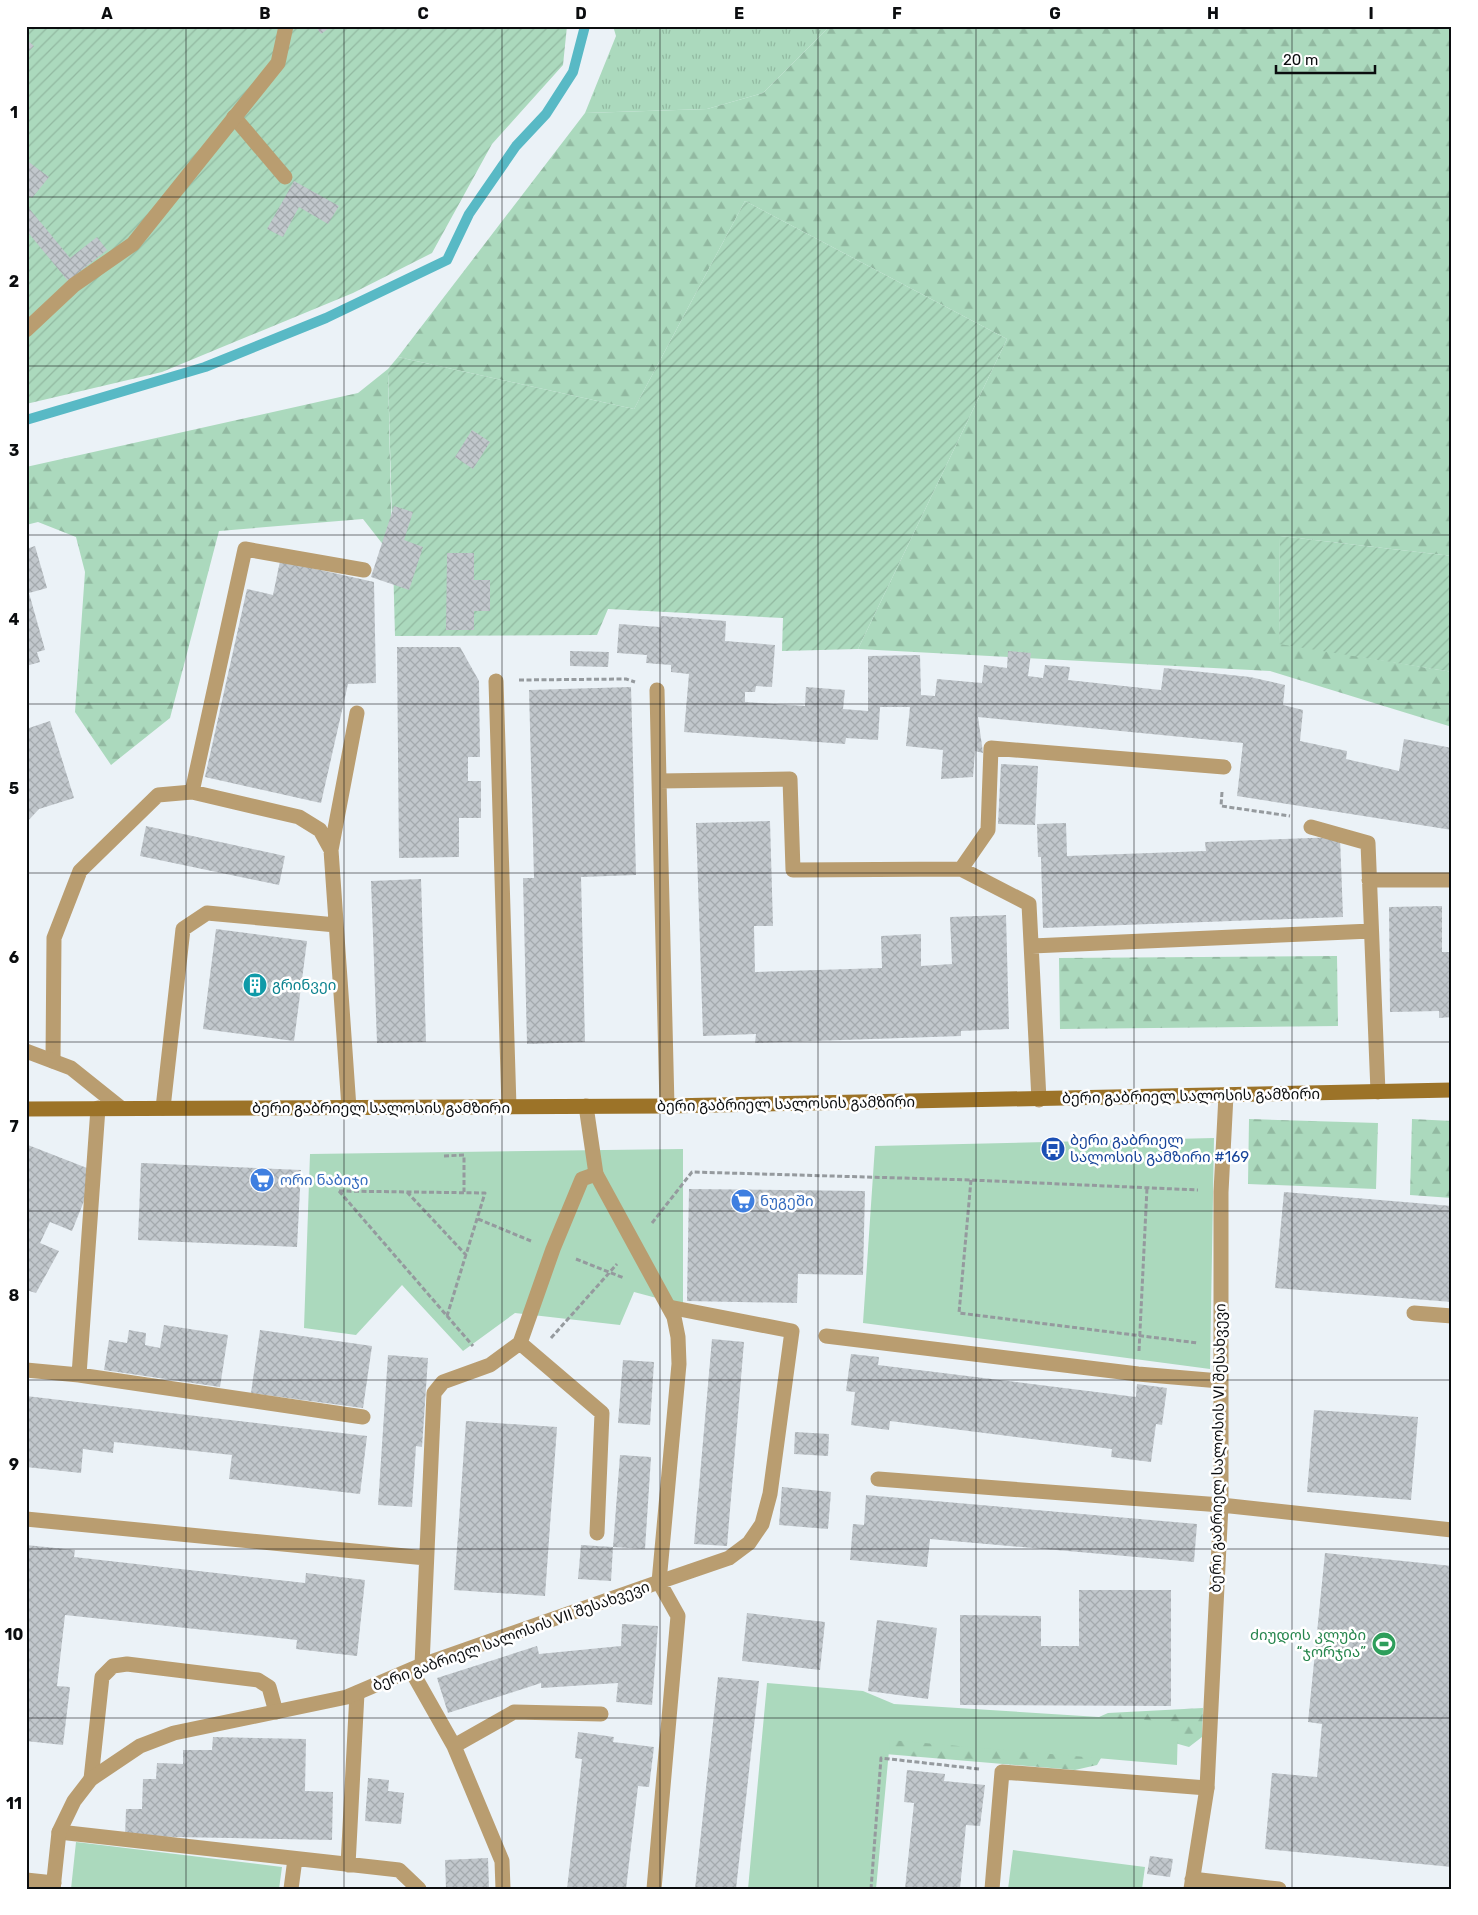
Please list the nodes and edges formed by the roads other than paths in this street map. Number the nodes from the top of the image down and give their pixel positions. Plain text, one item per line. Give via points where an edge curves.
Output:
1 (286, 26) edge
2 (234, 117) junction
3 (285, 177) dead end
4 (26, 330) edge
5 (364, 570) dead end
6 (496, 681) road end
7 (657, 690) road end
8 (357, 713) dead end
9 (1224, 766) road end
10 (659, 780) junction
11 (192, 792) junction
12 (1311, 827) road end
13 (331, 850) junction
14 (961, 869) junction
15 (1369, 880) junction
16 (1452, 880) edge
17 (336, 925) junction
18 (1371, 931) junction
19 (1032, 946) junction
20 (26, 1052) edge
21 (53, 1061) junction
22 (1452, 1090) edge
23 (1378, 1092) junction
24 (1226, 1095) junction
25 (1039, 1100) junction
26 (586, 1106) junction
27 (667, 1106) junction
28 (509, 1107) junction
29 (98, 1108) junction
30 (121, 1108) junction
31 (163, 1108) junction
32 (349, 1108) junction
33 (26, 1109) edge
34 (596, 1174) junction
35 (669, 1307) junction
36 (1414, 1313) dead end
37 (1452, 1316) edge
38 (826, 1336) dead end
39 (520, 1343) junction
40 (26, 1370) edge
41 (79, 1375) junction
42 (1220, 1381) junction
43 (363, 1417) dead end
44 (878, 1479) dead end
45 (1221, 1505) junction
46 (26, 1519) edge
47 (1452, 1530) edge
48 (597, 1533) dead end
49 (426, 1558) junction
50 (659, 1582) junction
51 (417, 1668) junction
52 (357, 1693) junction
53 (276, 1712) junction
54 (601, 1714) dead end
55 (454, 1746) junction
56 (91, 1779) junction
57 (1207, 1788) junction
58 (59, 1832) junction
59 (294, 1859) junction
60 (348, 1865) junction
61 (26, 1880) edge
62 (1191, 1884) edge
63 (53, 1886) edge
64 (291, 1889) edge
65 (419, 1889) edge
66 (503, 1889) edge
67 (654, 1889) edge
68 (992, 1889) edge
69 (1279, 1889) edge

1 - 2 street via 278,63
2 - 3 street
2 - 4 street via 133,244 74,285
5 - 11 street via 245,548
6 - 28 street
7 - 10 street
8 - 13 street
9 - 14 street via 991,748 988,830
10 - 14 street via 790,779 793,870
10 - 27 street
11 - 13 street via 299,817 320,830
11 - 21 street via 158,795 80,871 54,938
12 - 15 street via 1368,843
13 - 17 street
14 - 19 street via 1029,904
15 - 16 street
15 - 18 street
17 - 31 street via 207,913 183,929
17 - 32 street
18 - 19 street
18 - 23 street
19 - 25 street
20 - 21 street
21 - 30 street via 71,1068
22 - 23 main road, ბერი გაბრიელ სალოსის გამზირი
23 - 24 main road, ბერი გაბრიელ სალოსის გამზირი
24 - 25 main road, ბერი გაბრიელ სალოსის გამზირი
24 - 42 street, ბერი გაბრიელ სალოსის VI შესახვევი via 1220,1192
25 - 27 main road, ბერი გაბრიელ სალოსის გამზირი
26 - 27 main road, ბერი გაბრიელ სალოსის გამზირი
26 - 28 main road, ბერი გაბრიელ სალოსის გამზირი
26 - 34 street, ბერი გაბრიელ სალოსის VII შესახვევი
28 - 32 main road, ბერი გაბრიელ სალოსის გამზირი
29 - 30 main road, ბერი გაბრიელ სალოსის გამზირი
29 - 33 main road, ბერი გაბრიელ სალოსის გამზირი
29 - 41 street
30 - 31 main road, ბერი გაბრიელ სალოსის გამზირი
31 - 32 main road, ბერი გაბრიელ სალოსის გამზირი
34 - 35 street, ბერი გაბრიელ სალოსის VII შესახვევი
34 - 39 street via 582,1179
35 - 50 street, ბერი გაბრიელ სალოსის VII შესახვევი via 678,1337 680,1364
35 - 50 street via 792,1331 770,1494 762,1524 749,1543 729,1558
36 - 37 street
38 - 42 street
39 - 48 street via 602,1413
39 - 49 street via 490,1365 443,1382 434,1393
40 - 41 street
41 - 43 street
42 - 45 street, ბერი გაბრიელ სალოსის VI შესახვევი
44 - 45 street
45 - 47 street
45 - 57 street, ბერი გაბრიელ სალოსის VI შესახვევი
46 - 49 street
49 - 51 street
50 - 51 street, ბერი გაბრიელ სალოსის VII შესახვევი
50 - 67 street via 678,1616
51 - 52 street, ბერი გაბრიელ სალოსის VII შესახვევი
51 - 55 street
52 - 53 street, ბერი გაბრიელ სალოსის VII შესახვევი
52 - 60 street
53 - 56 street, ბერი გაბრიელ სალოსის VII შესახვევი via 174,1733 140,1746
53 - 56 street via 269,1687 258,1680 127,1664 113,1666 102,1677
54 - 55 street via 514,1712
55 - 66 street via 502,1861
56 - 58 street, ბერი გაბრიელ სალოსის VII შესახვევი via 74,1801
57 - 62 street, ბერი გაბრიელ სალოსის VI შესახვევი
57 - 68 street via 1002,1772
58 - 59 street
58 - 63 street, ბერი გაბრიელ სალოსის VII შესახვევი
59 - 60 street
59 - 64 street
60 - 65 street via 399,1870
61 - 63 street
62 - 69 street

